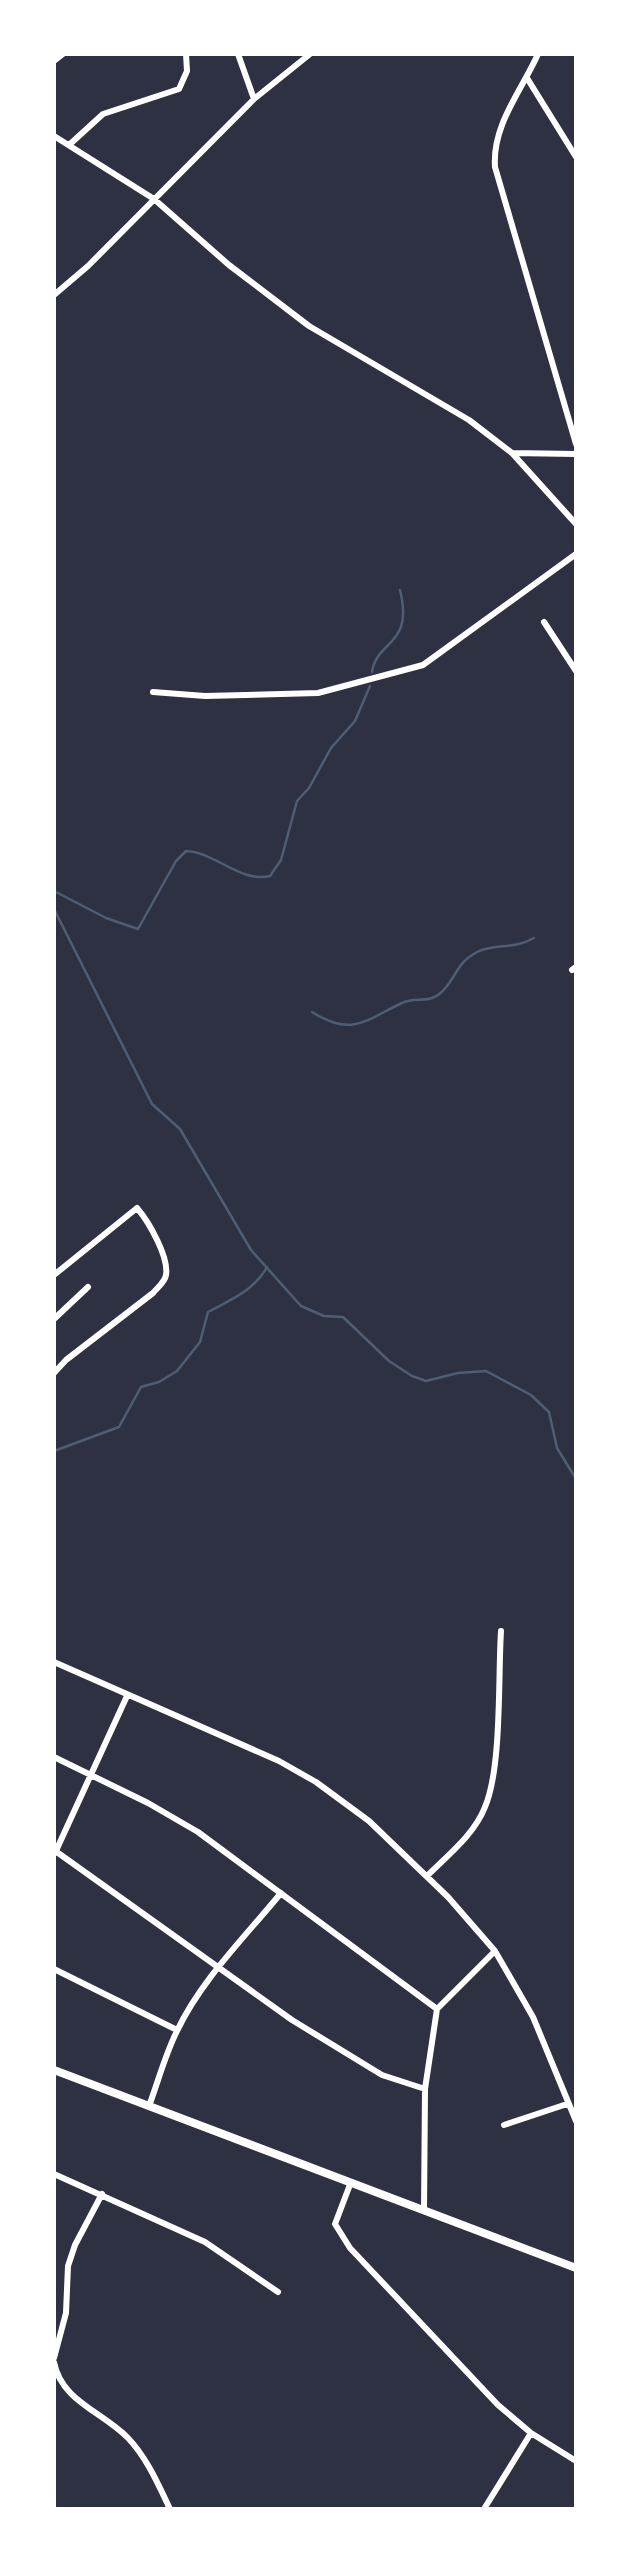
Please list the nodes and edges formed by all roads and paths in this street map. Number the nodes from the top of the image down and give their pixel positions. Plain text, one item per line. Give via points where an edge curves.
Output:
1 (63, 54) edge
2 (186, 54) edge
3 (237, 54) edge
4 (310, 54) edge
5 (538, 54) edge
6 (54, 61) edge
7 (527, 78) junction
8 (254, 99) junction
9 (54, 136) edge
10 (69, 145) junction
11 (576, 157) edge
12 (154, 199) junction
13 (54, 295) edge
14 (576, 444) edge
15 (512, 453) junction
16 (576, 454) edge
17 (576, 524) edge
18 (576, 554) edge
19 (544, 622) dead end
20 (576, 671) edge
21 (153, 692) dead end
22 (54, 1275) edge
23 (88, 1287) dead end
24 (54, 1319) edge
25 (54, 1373) edge
26 (501, 1631) dead end
27 (54, 1662) edge
28 (127, 1696) junction
29 (54, 1756) edge
30 (92, 1774) junction
31 (55, 1851) edge
32 (427, 1876) junction
33 (281, 1893) junction
34 (495, 1951) junction
35 (219, 1968) junction
36 (54, 1969) edge
37 (436, 2009) junction
38 (177, 2030) junction
39 (54, 2070) edge
40 (425, 2089) junction
41 (567, 2104) junction
42 (149, 2106) junction
43 (576, 2121) edge
44 (505, 2125) dead end
45 (54, 2174) edge
46 (351, 2182) junction
47 (102, 2193) junction
48 (424, 2210) junction
49 (576, 2268) edge
50 (278, 2292) dead end
51 (54, 2360) edge
52 (531, 2433) junction
53 (576, 2461) edge
54 (170, 2509) edge
55 (484, 2509) edge

1 - 6 street
2 - 10 street via 187,71 179,89 103,114
3 - 8 street
4 - 8 street
5 - 7 street
7 - 11 street
7 - 14 street via 504,119 494,151 495,167
8 - 12 street
9 - 10 street
10 - 12 street
12 - 13 street
12 - 15 street via 229,265 309,326 469,420
15 - 16 street
15 - 17 street
18 - 21 street via 423,666 318,693 205,696
19 - 20 street
22 - 25 street via 137,1209 156,1236 167,1271 153,1293
23 - 24 street
26 - 32 street via 494,1770 486,1806 468,1834
27 - 28 street
28 - 30 street
28 - 32 street via 191,1720 316,1782 369,1821
29 - 30 street
30 - 31 street
30 - 33 street via 198,1832
31 - 35 street
32 - 34 street
33 - 35 street
33 - 37 street
34 - 37 street
34 - 41 street via 533,2017
35 - 38 street
35 - 40 street via 370,2068
36 - 38 street
37 - 40 street
38 - 42 street
39 - 42 street
40 - 48 street
41 - 43 street
41 - 44 street
42 - 46 street
45 - 47 street
46 - 48 street
46 - 52 street via 337,2215 338,2233 474,2381
47 - 50 street via 205,2242
47 - 51 street via 68,2266 66,2313
48 - 49 street
51 - 54 street via 57,2378 70,2394 103,2417 142,2455
52 - 53 street
52 - 55 street

